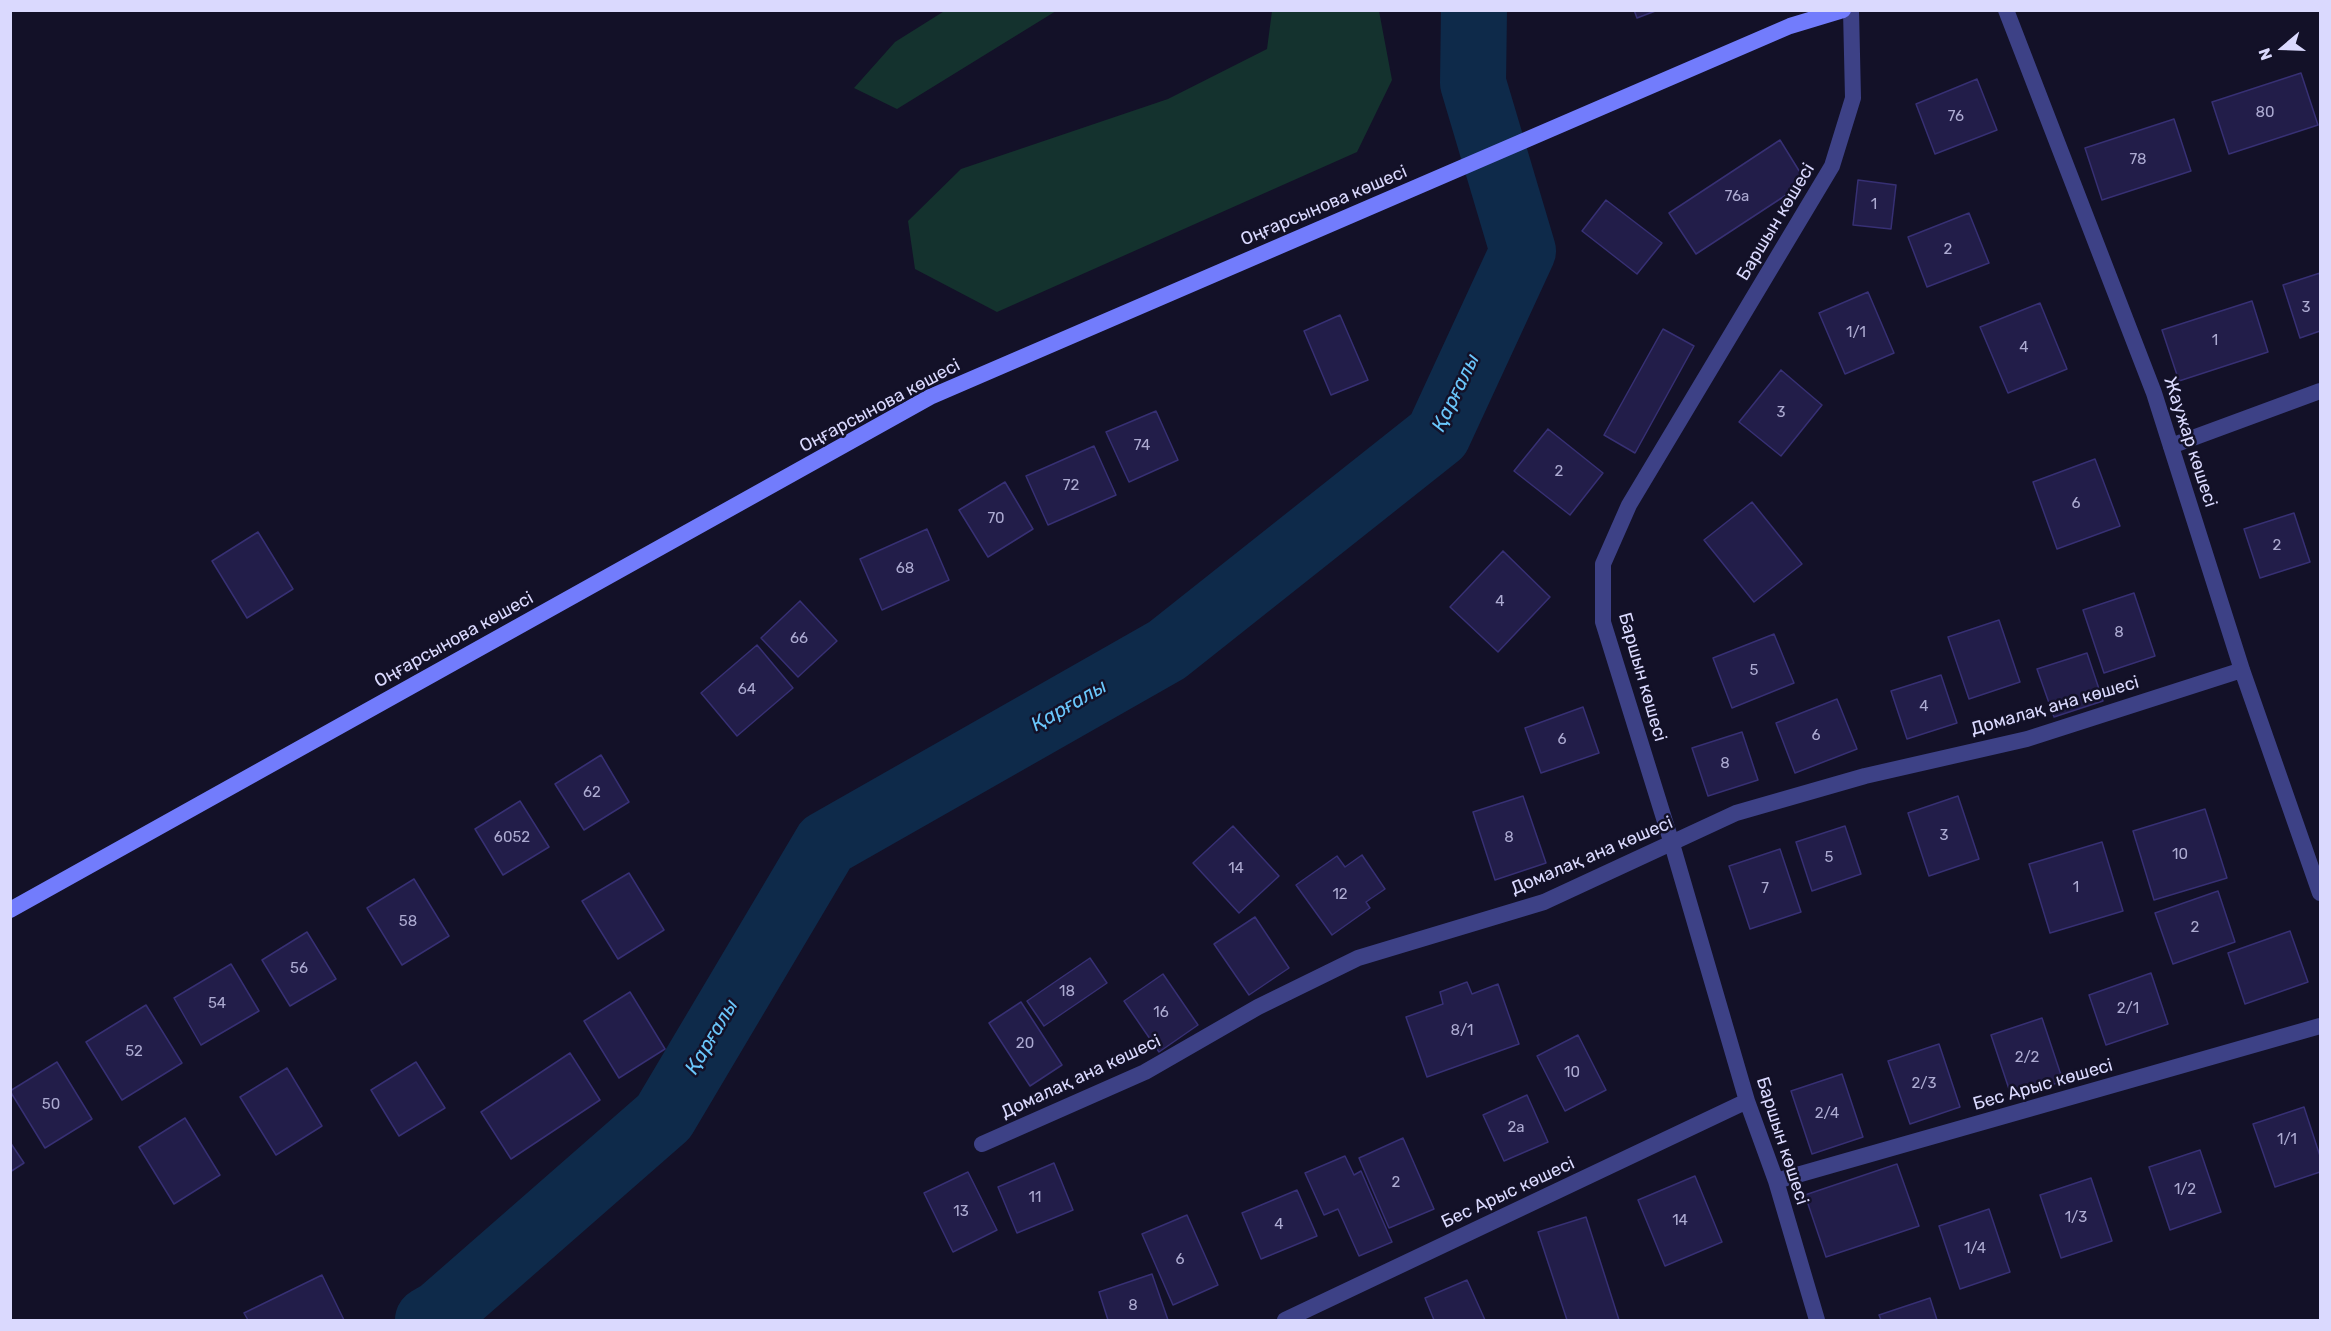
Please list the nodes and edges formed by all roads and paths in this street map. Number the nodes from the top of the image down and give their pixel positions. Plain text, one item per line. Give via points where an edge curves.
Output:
1 (1843, 10) edge
2 (1851, 10) edge
3 (2006, 10) edge
4 (2320, 391) edge
5 (2171, 446) junction
6 (2242, 670) junction
7 (1672, 843) junction
8 (2320, 893) edge
9 (10, 910) edge
10 (2320, 1026) edge
11 (1747, 1101) junction
12 (982, 1144) dead end
13 (1776, 1181) junction
14 (1285, 1320) edge
15 (1817, 1320) edge

1 - 9 main road, Оңғарсынова көшесі via 1790,26 930,397
2 - 7 street, Баршын көшесі via 1853,98 1832,166 1629,505 1603,564 1603,622
3 - 5 street, Жаужар көшесі
4 - 5 street
5 - 6 street, Жаужар көшесі
6 - 7 street, Домалақ ана көшесі via 2027,739 1865,776 1736,813
6 - 8 street, Жаужар көшесі
7 - 11 street, Баршын көшесі
7 - 12 street, Домалақ ана көшесі via 1544,902 1358,958 1258,1007 1145,1072
10 - 13 street, Бес Арыс көшесі
11 - 13 street, Баршын көшесі
11 - 14 street, Бес Арыс көшесі
13 - 15 street, Баршын көшесі

